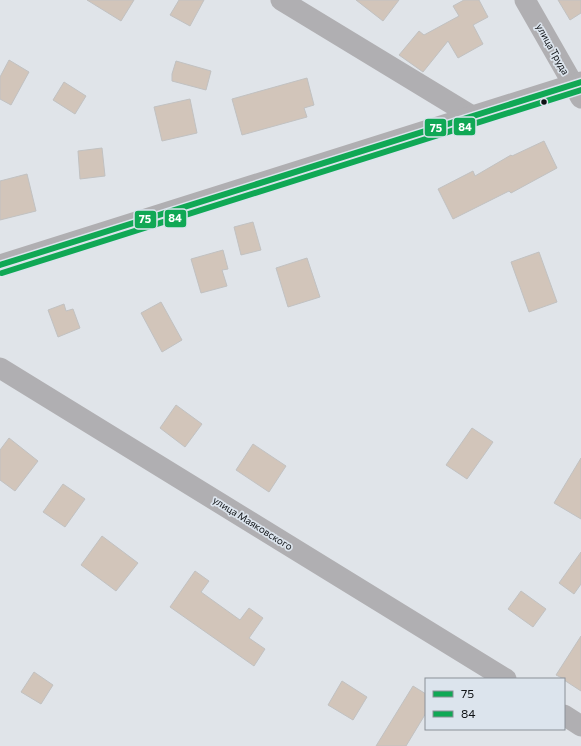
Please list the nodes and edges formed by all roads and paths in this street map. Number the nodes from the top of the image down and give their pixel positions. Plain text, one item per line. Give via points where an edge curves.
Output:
1 (281, 0) edge
2 (525, 0) edge
3 (578, 88) edge
4 (472, 116) junction
5 (0, 264) edge
6 (0, 368) edge
7 (504, 678) edge
8 (565, 716) edge
9 (581, 726) edge

1 - 4 street
2 - 3 street, улица Труда
3 - 4 street
4 - 5 street
6 - 7 street, улица Маяковского
8 - 9 street

